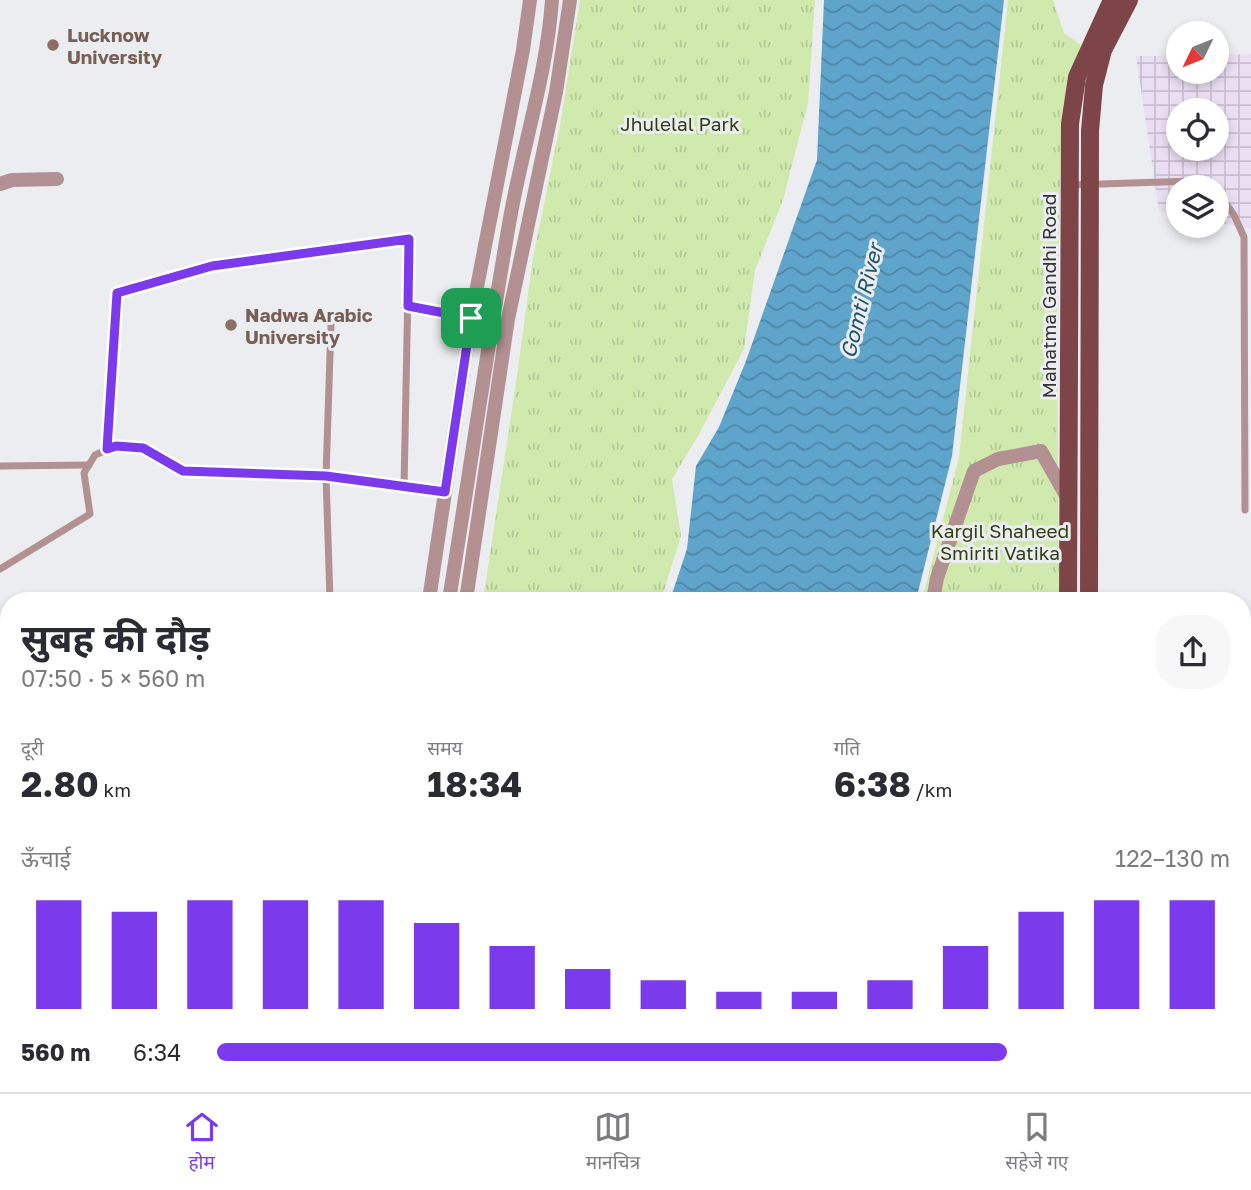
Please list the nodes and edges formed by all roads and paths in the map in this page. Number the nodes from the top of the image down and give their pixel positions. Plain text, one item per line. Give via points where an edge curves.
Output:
1 (530, 0) edge
2 (552, 0) edge
3 (570, 0) edge
4 (1112, 0) edge
5 (1129, 0) edge
6 (57, 179) dead end
7 (1166, 182) edge
8 (0, 184) edge
9 (1069, 185) junction
10 (1090, 186) junction
11 (1229, 208) edge
12 (408, 306) junction
13 (471, 318) junction
14 (331, 324) dead end
15 (107, 449) junction
16 (89, 465) junction
17 (0, 466) edge
18 (326, 476) junction
19 (404, 487) junction
20 (445, 492) junction
21 (1068, 499) junction
22 (1245, 510) dead end
23 (0, 569) edge
24 (330, 592) edge
25 (430, 592) edge
26 (450, 592) edge
27 (467, 592) edge
28 (934, 592) edge
29 (1068, 592) edge
30 (1089, 592) edge

1 - 13 street
2 - 26 street via 493,318
3 - 27 street via 556,92 508,319
4 - 9 main road, Mahatma Gandhi Road via 1077,76
5 - 10 main road via 1103,50 1094,85
6 - 8 street
7 - 10 lane
9 - 10 lane
9 - 21 main road, Mahatma Gandhi Road
10 - 30 main road
11 - 22 lane via 1244,237
12 - 13 lane
12 - 15 lane via 409,239 212,266 117,293
12 - 19 lane
13 - 20 street
14 - 18 lane
15 - 16 lane
15 - 18 lane via 143,448 183,471
16 - 17 lane
16 - 23 lane via 84,473 90,514
18 - 19 lane
18 - 24 lane
19 - 20 lane
20 - 25 street
21 - 28 street via 1041,452 998,459 974,471
21 - 29 main road, Mahatma Gandhi Road

